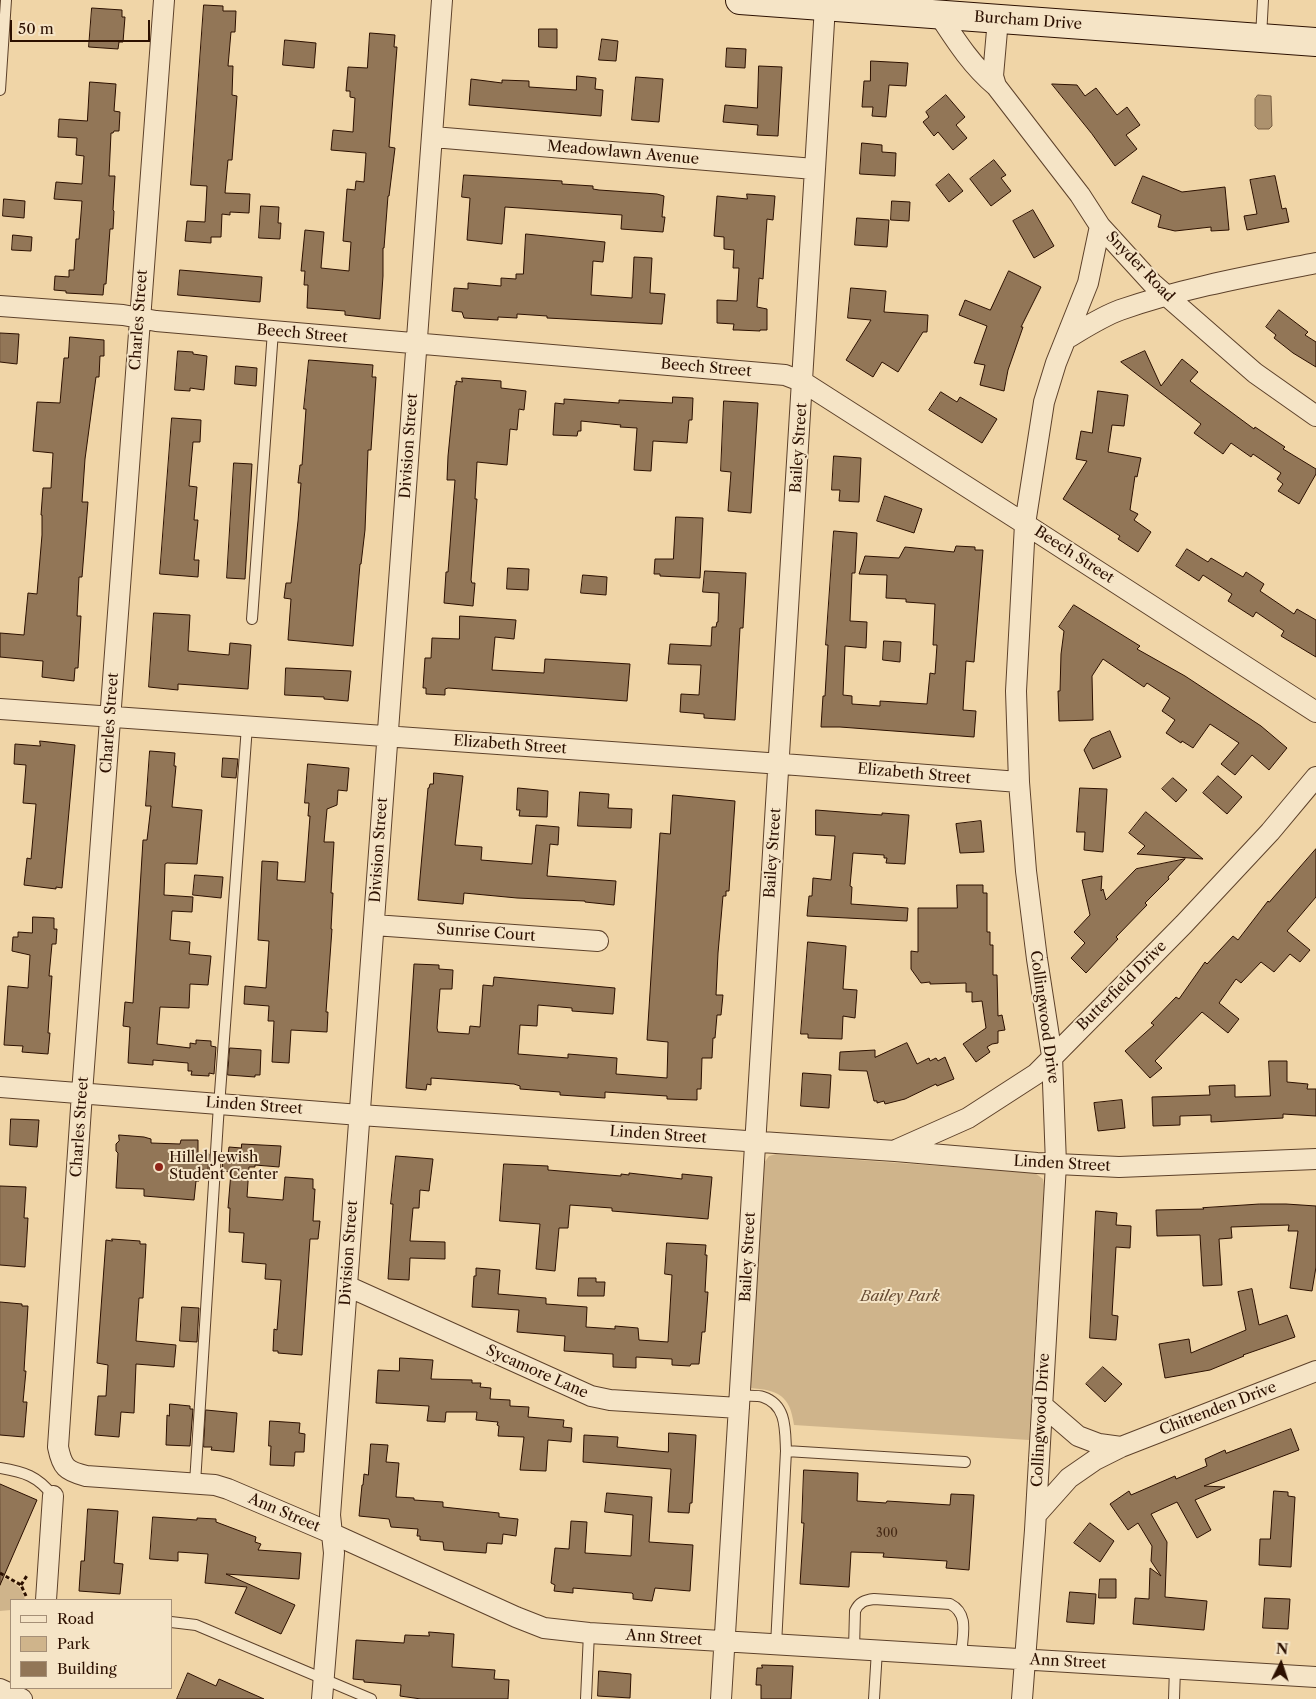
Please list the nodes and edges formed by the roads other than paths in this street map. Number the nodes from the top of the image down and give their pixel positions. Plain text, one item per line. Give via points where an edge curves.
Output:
1 (6, 0) edge
2 (164, 0) edge
3 (442, 0) edge
4 (740, 0) edge
5 (1263, 0) edge
6 (781, 2) edge
7 (825, 6) junction
8 (939, 15) junction
9 (998, 19) junction
10 (1261, 38) junction
11 (1316, 42) edge
12 (996, 86) junction
13 (0, 90) edge
14 (433, 137) junction
15 (814, 169) junction
16 (1100, 226) junction
17 (1316, 263) edge
18 (1166, 297) junction
19 (0, 306) edge
20 (139, 318) junction
21 (273, 331) junction
22 (1066, 339) junction
23 (416, 344) junction
24 (803, 382) junction
25 (1316, 416) edge
26 (1026, 524) junction
27 (252, 619) dead end
28 (0, 709) edge
29 (1316, 712) edge
30 (110, 717) junction
31 (247, 726) junction
32 (388, 736) junction
33 (779, 764) junction
34 (1316, 777) edge
35 (1019, 782) junction
36 (374, 925) junction
37 (598, 941) dead end
38 (1052, 1056) junction
39 (0, 1087) edge
40 (82, 1093) junction
41 (219, 1104) junction
42 (360, 1114) junction
43 (756, 1142) junction
44 (894, 1151) junction
45 (1316, 1159) edge
46 (1056, 1164) junction
47 (347, 1286) junction
48 (1316, 1371) edge
49 (739, 1402) junction
50 (1042, 1405) junction
51 (58, 1447) joint
52 (1120, 1447) junction
53 (786, 1451) junction
54 (965, 1462) dead end
55 (0, 1468) edge
56 (195, 1483) junction
57 (53, 1496) joint
58 (1036, 1515) junction
59 (331, 1533) junction
60 (46, 1599) edge
61 (172, 1622) edge
62 (589, 1633) junction
63 (725, 1642) junction
64 (776, 1645) junction
65 (854, 1649) junction
66 (877, 1650) junction
67 (961, 1656) junction
68 (1024, 1660) junction
69 (1175, 1668) junction
70 (324, 1678) junction
71 (1316, 1678) edge
72 (322, 1699) edge
73 (371, 1699) edge
74 (586, 1699) edge
75 (721, 1699) edge
76 (874, 1699) edge
77 (1022, 1699) edge
78 (1174, 1699) edge

1 - 13 lane
2 - 20 street, Charles Street
3 - 14 street, Division Street
4 - 6 street, Burcham Drive
5 - 10 lane
6 - 7 street, Burcham Drive
7 - 8 street, Burcham Drive
7 - 15 street, Bailey Street
8 - 9 street, Burcham Drive
8 - 12 street, Snyder Road via 981,73
9 - 10 street, Burcham Drive
9 - 12 street via 993,76
10 - 11 street, Burcham Drive
12 - 16 street, Snyder Road
14 - 15 street, Meadowlawn Avenue
14 - 23 street, Division Street
15 - 24 street, Bailey Street
16 - 18 street, Snyder Road
16 - 22 street, Collingwood Drive via 1088,283
17 - 18 street via 1197,287
18 - 22 street via 1119,310
18 - 25 street, Snyder Road via 1255,373
19 - 20 street, Beech Street
20 - 21 street, Beech Street
20 - 30 street, Charles Street
21 - 23 street, Beech Street
21 - 27 lane
22 - 26 street, Collingwood Drive via 1044,402
23 - 24 street, Beech Street via 785,375
23 - 32 street, Division Street
24 - 26 street, Beech Street
24 - 33 street, Bailey Street
26 - 29 street, Beech Street
26 - 35 street, Collingwood Drive via 1016,691
28 - 30 street, Elizabeth Street
30 - 31 street, Elizabeth Street
30 - 40 street, Charles Street
31 - 32 street, Elizabeth Street
31 - 41 lane
32 - 33 street, Elizabeth Street
32 - 36 street, Division Street
33 - 35 street, Elizabeth Street
33 - 43 street, Bailey Street
34 - 38 street, Butterfield Drive via 1270,832 1189,918
35 - 38 street, Collingwood Drive via 1031,915
36 - 37 street, Sunrise Court
36 - 42 street, Division Street
38 - 44 street, Butterfield Drive via 1036,1074 968,1118
38 - 46 street, Collingwood Drive
39 - 40 street, Linden Street
40 - 41 street, Linden Street
40 - 51 street, Charles Street
41 - 42 street, Linden Street
41 - 56 lane
42 - 43 street, Linden Street
42 - 47 street, Division Street
43 - 44 street, Linden Street
43 - 49 street, Bailey Street
44 - 46 street, Linden Street
45 - 46 street, Linden Street via 1128,1166
46 - 50 street, Collingwood Drive
47 - 49 street, Sycamore Lane via 590,1396 610,1400
47 - 59 street, Division Street
48 - 52 street, Chittenden Drive
49 - 53 lane via 763,1397 778,1406 784,1419
49 - 63 street, Bailey Street
50 - 52 street via 1078,1436 1098,1444
50 - 58 street, Collingwood Drive
51 - 56 street, Ann Street via 61,1462 71,1472 86,1476
52 - 58 street, Chittenden Drive via 1069,1478
53 - 54 lane
53 - 64 lane
55 - 57 lane via 21,1471 45,1485
56 - 59 street, Ann Street via 228,1489
57 - 60 street
58 - 68 street, Collingwood Drive
59 - 62 street, Ann Street via 516,1618 544,1628
59 - 70 street, Division Street via 334,1553
61 - 70 lane via 196,1625
62 - 63 street, Ann Street
62 - 74 lane
63 - 64 street, Ann Street
63 - 75 street, Bailey Street
64 - 65 street, Ann Street
65 - 66 street, Ann Street
65 - 67 lane via 855,1611 865,1600 874,1599 950,1604 958,1608 962,1615
66 - 67 street, Ann Street
66 - 76 lane
67 - 68 street, Ann Street
68 - 69 street, Ann Street
68 - 77 street, Collingwood Drive
69 - 71 street, Ann Street
69 - 78 lane
70 - 72 street, Division Street
70 - 73 lane

